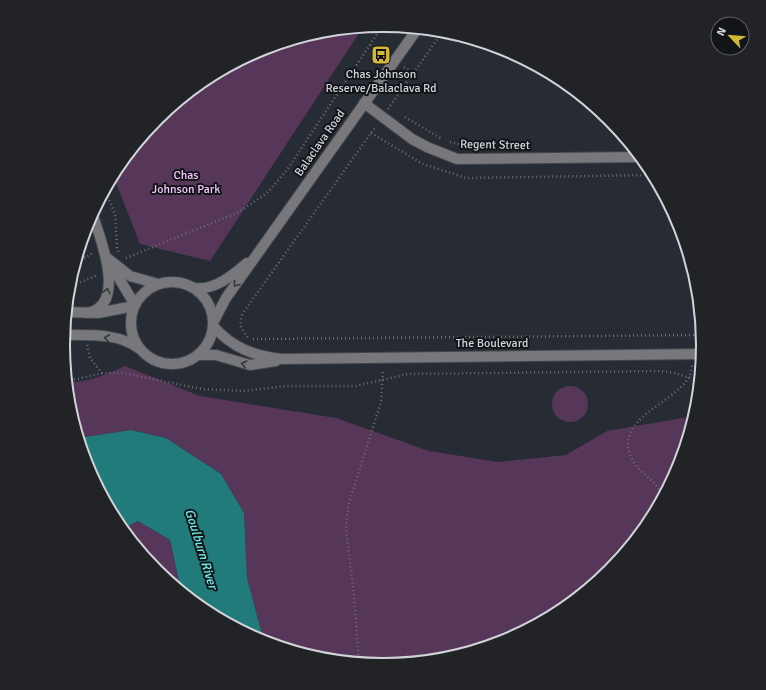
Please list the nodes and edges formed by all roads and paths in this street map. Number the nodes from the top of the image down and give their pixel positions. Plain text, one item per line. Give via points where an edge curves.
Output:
1 (379, 32) edge
2 (414, 34) edge
3 (439, 37) edge
4 (364, 103) junction
5 (389, 108) junction
6 (395, 111) dead end
7 (402, 115) dead end
8 (381, 117) junction
9 (471, 147) dead end
10 (633, 157) edge
11 (108, 196) edge
12 (95, 223) edge
13 (103, 248) junction
14 (259, 253) junction
15 (84, 255) edge
16 (107, 258) junction
17 (85, 259) junction
18 (82, 261) edge
19 (109, 269) junction
20 (76, 284) edge
21 (158, 284) junction
22 (194, 288) junction
23 (135, 305) junction
24 (72, 312) edge
25 (87, 313) junction
26 (214, 324) junction
27 (70, 335) edge
28 (84, 335) junction
29 (696, 335) edge
30 (143, 352) junction
31 (696, 354) edge
32 (198, 355) junction
33 (384, 357) junction
34 (282, 359) junction
35 (695, 361) edge
36 (102, 373) junction
37 (689, 377) junction
38 (72, 379) edge
39 (694, 379) edge
40 (383, 380) junction
41 (660, 491) edge
42 (359, 657) edge

1 - 11 path via 287,170 267,193 239,212 123,259 117,248 115,214
2 - 4 street, Balaclava Road
3 - 5 path
4 - 8 street, Regent Street
4 - 14 street, Balaclava Road
5 - 6 path
5 - 8 path
7 - 9 path via 446,141
8 - 10 street, Regent Street via 427,147 457,159
8 - 29 path via 243,313 240,325 249,338 256,340
12 - 13 street
13 - 16 street
13 - 17 path
14 - 22 street, Balaclava Road via 219,283
14 -> 26 street, Balaclava Road via 226,298
15 - 17 path
16 - 19 street
16 - 21 street via 130,276
16 - 23 street
17 - 18 path
19 - 20 path
25 -> 19 street via 98,309 104,303 109,284
21 - 22 street via 176,282
21 - 23 street via 145,292
22 - 26 street via 208,302
23 - 25 street via 111,312
23 - 30 street via 131,329 135,342
24 - 25 street
26 - 32 street via 209,343
26 - 34 street, The Boulevard via 229,341 246,352
27 - 28 street
30 -> 28 street via 126,341
28 - 36 path via 90,358
30 - 32 street via 160,363 173,365 186,362
31 - 33 street, The Boulevard
34 -> 32 street, The Boulevard via 250,365 216,354
33 - 34 street, The Boulevard
33 - 40 path
35 - 37 path
36 - 38 path
36 - 40 path via 122,373 224,391 286,386 356,386
37 - 39 path
37 - 40 path via 660,371 408,374
37 - 41 path via 636,423 629,438 628,447 634,464
40 - 42 path via 379,409 348,506 346,529

